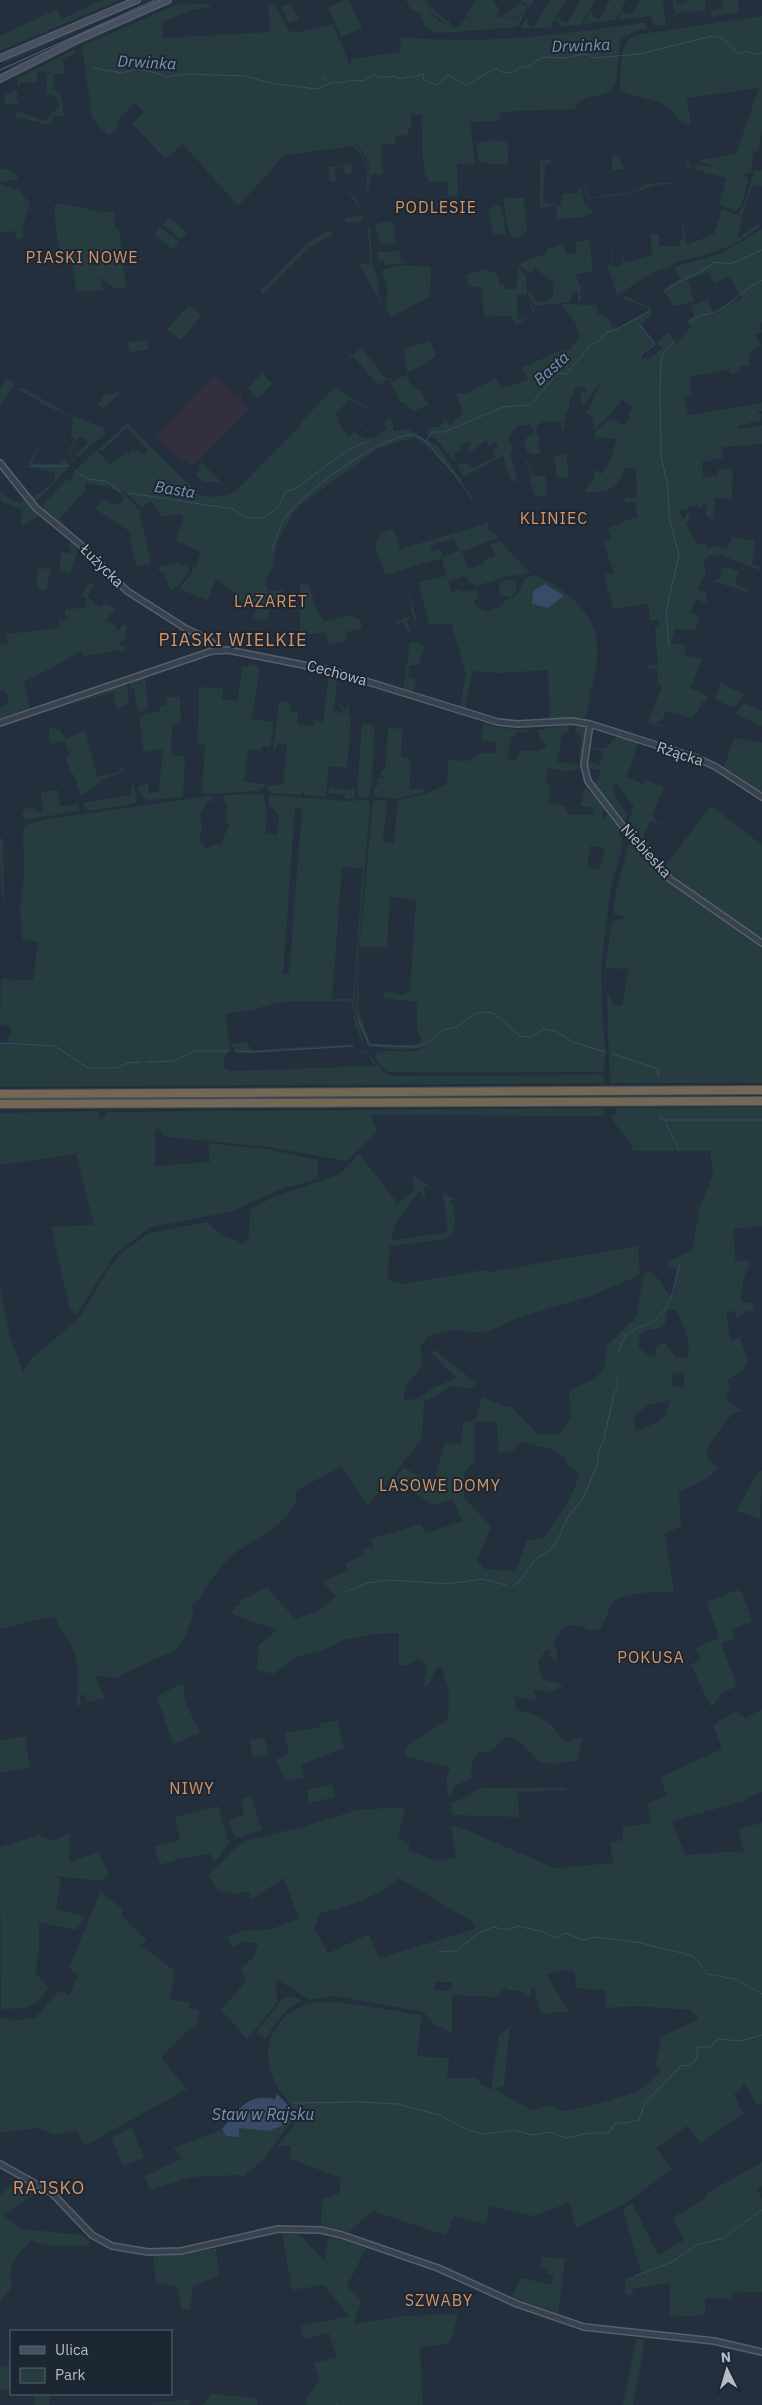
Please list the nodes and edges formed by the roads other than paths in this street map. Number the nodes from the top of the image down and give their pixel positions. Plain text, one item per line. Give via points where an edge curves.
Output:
1 (137, 0) edge
2 (168, 0) edge
3 (0, 58) edge
4 (0, 79) edge
5 (0, 463) edge
6 (220, 650) junction
7 (0, 723) edge
8 (590, 724) junction
9 (762, 797) edge
10 (762, 943) edge
11 (762, 1090) edge
12 (0, 1094) edge
13 (762, 1101) edge
14 (0, 1104) edge
15 (0, 2164) edge
16 (762, 2352) edge

1 - 3 main road
2 - 4 main road
5 - 6 street, Łużycka via 36,508 81,545 127,591 209,640
6 - 7 street, Cechowa
6 - 8 street, Cechowa via 321,668 500,723 572,721
8 - 9 street, Rżącka via 697,758 719,768
8 - 10 street, Niebieska via 584,765 588,781 597,795 670,879
11 - 12 highway
13 - 14 highway
15 - 16 street via 52,2193 92,2235 112,2246 148,2252 181,2251 278,2229 321,2230 432,2266 517,2304 584,2326 714,2342

